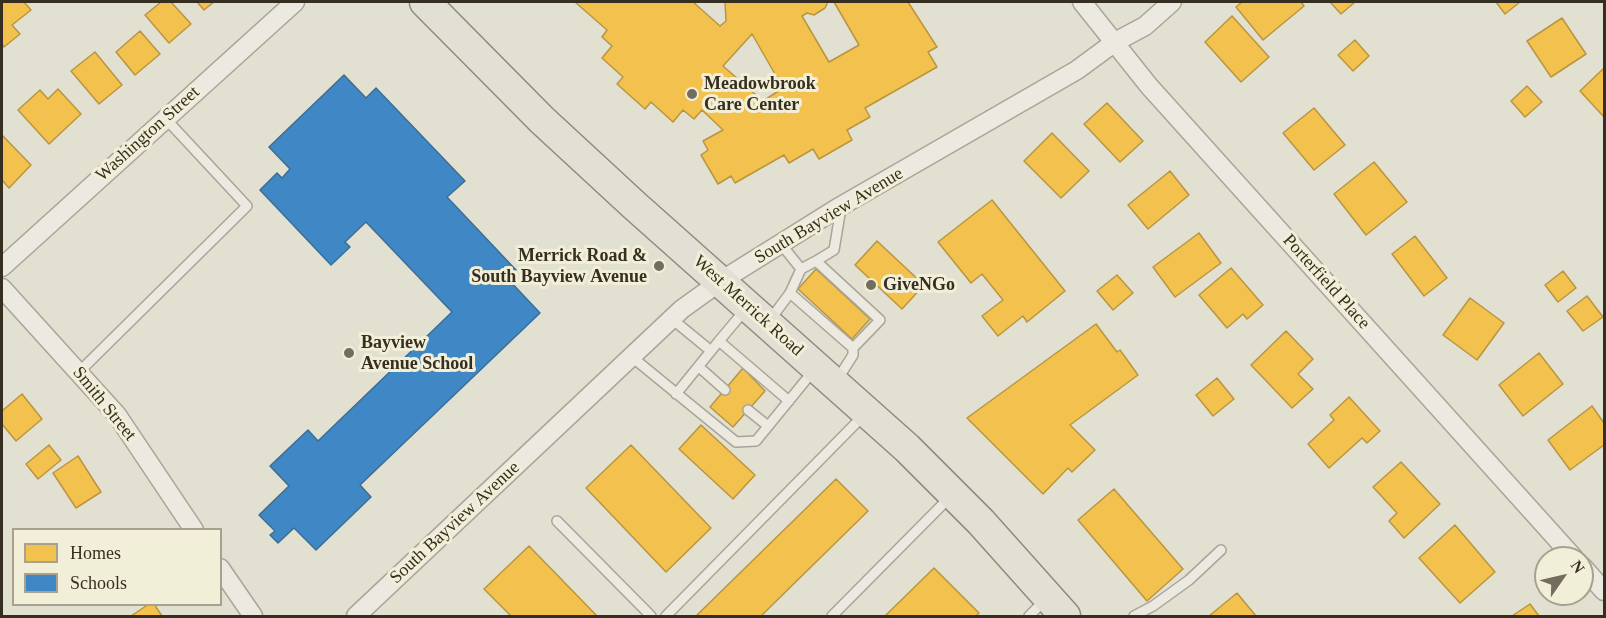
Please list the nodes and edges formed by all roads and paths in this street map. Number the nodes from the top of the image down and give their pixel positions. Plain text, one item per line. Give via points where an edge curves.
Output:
1 (295, 2) edge
2 (425, 2) edge
3 (1082, 2) edge
4 (1172, 2) edge
5 (1115, 42) junction
6 (165, 118) junction
7 (841, 206) junction
8 (781, 244) junction
9 (816, 261) junction
10 (2, 267) edge
11 (801, 269) junction
12 (721, 281) junction
13 (2, 288) edge
14 (790, 293) junction
15 (758, 315) junction
16 (672, 319) junction
17 (719, 341) junction
18 (853, 348) junction
19 (711, 351) junction
20 (632, 357) junction
21 (699, 367) junction
22 (79, 372) junction
23 (826, 374) junction
24 (725, 390) dead end
25 (676, 394) junction
26 (789, 401) junction
27 (748, 410) dead end
28 (867, 411) junction
29 (768, 426) junction
30 (953, 494) junction
31 (557, 521) dead end
32 (193, 528) edge
33 (1563, 546) edge
34 (1221, 549) dead end
35 (222, 571) edge
36 (1594, 580) edge
37 (1605, 591) edge
38 (1047, 610) edge
39 (253, 616) edge
40 (356, 616) edge
41 (651, 616) edge
42 (666, 616) edge
43 (832, 616) edge
44 (1134, 616) edge

1 - 6 street, Washington Street
2 - 12 main road, West Merrick Road via 542,120
3 - 5 street, Porterfield Place
4 - 5 street, South Bayview Avenue via 1145,26
5 - 7 street, South Bayview Avenue via 1077,70
5 - 33 street, Porterfield Place via 1157,95
6 - 10 street, Washington Street
6 - 22 lane via 247,206
7 - 8 street, South Bayview Avenue
7 - 9 lane via 834,250
8 - 11 lane
8 - 12 street, South Bayview Avenue
9 - 11 lane
9 - 18 lane via 832,280 880,320
11 - 14 lane
12 - 15 main road, West Merrick Road
12 - 16 street, South Bayview Avenue
13 - 22 street, Smith Street
14 - 15 lane
14 - 18 lane via 810,305
15 - 17 lane
15 - 23 main road, West Merrick Road
16 - 19 lane
16 - 20 street, South Bayview Avenue
17 - 19 lane
17 - 26 lane
18 - 23 lane via 853,354
19 - 21 lane
20 - 25 lane
20 - 40 street, South Bayview Avenue
21 - 24 lane
21 - 25 lane
22 - 32 street, Smith Street via 117,415
23 - 26 lane
23 - 28 main road, West Merrick Road
25 - 29 lane via 736,442 756,441
26 - 29 lane
27 - 29 lane
28 - 30 main road, West Merrick Road
28 - 42 lane
30 - 38 main road, West Merrick Road via 981,522
30 - 43 lane
31 - 41 lane
34 - 44 lane via 1189,580
35 - 39 street
36 - 37 street

